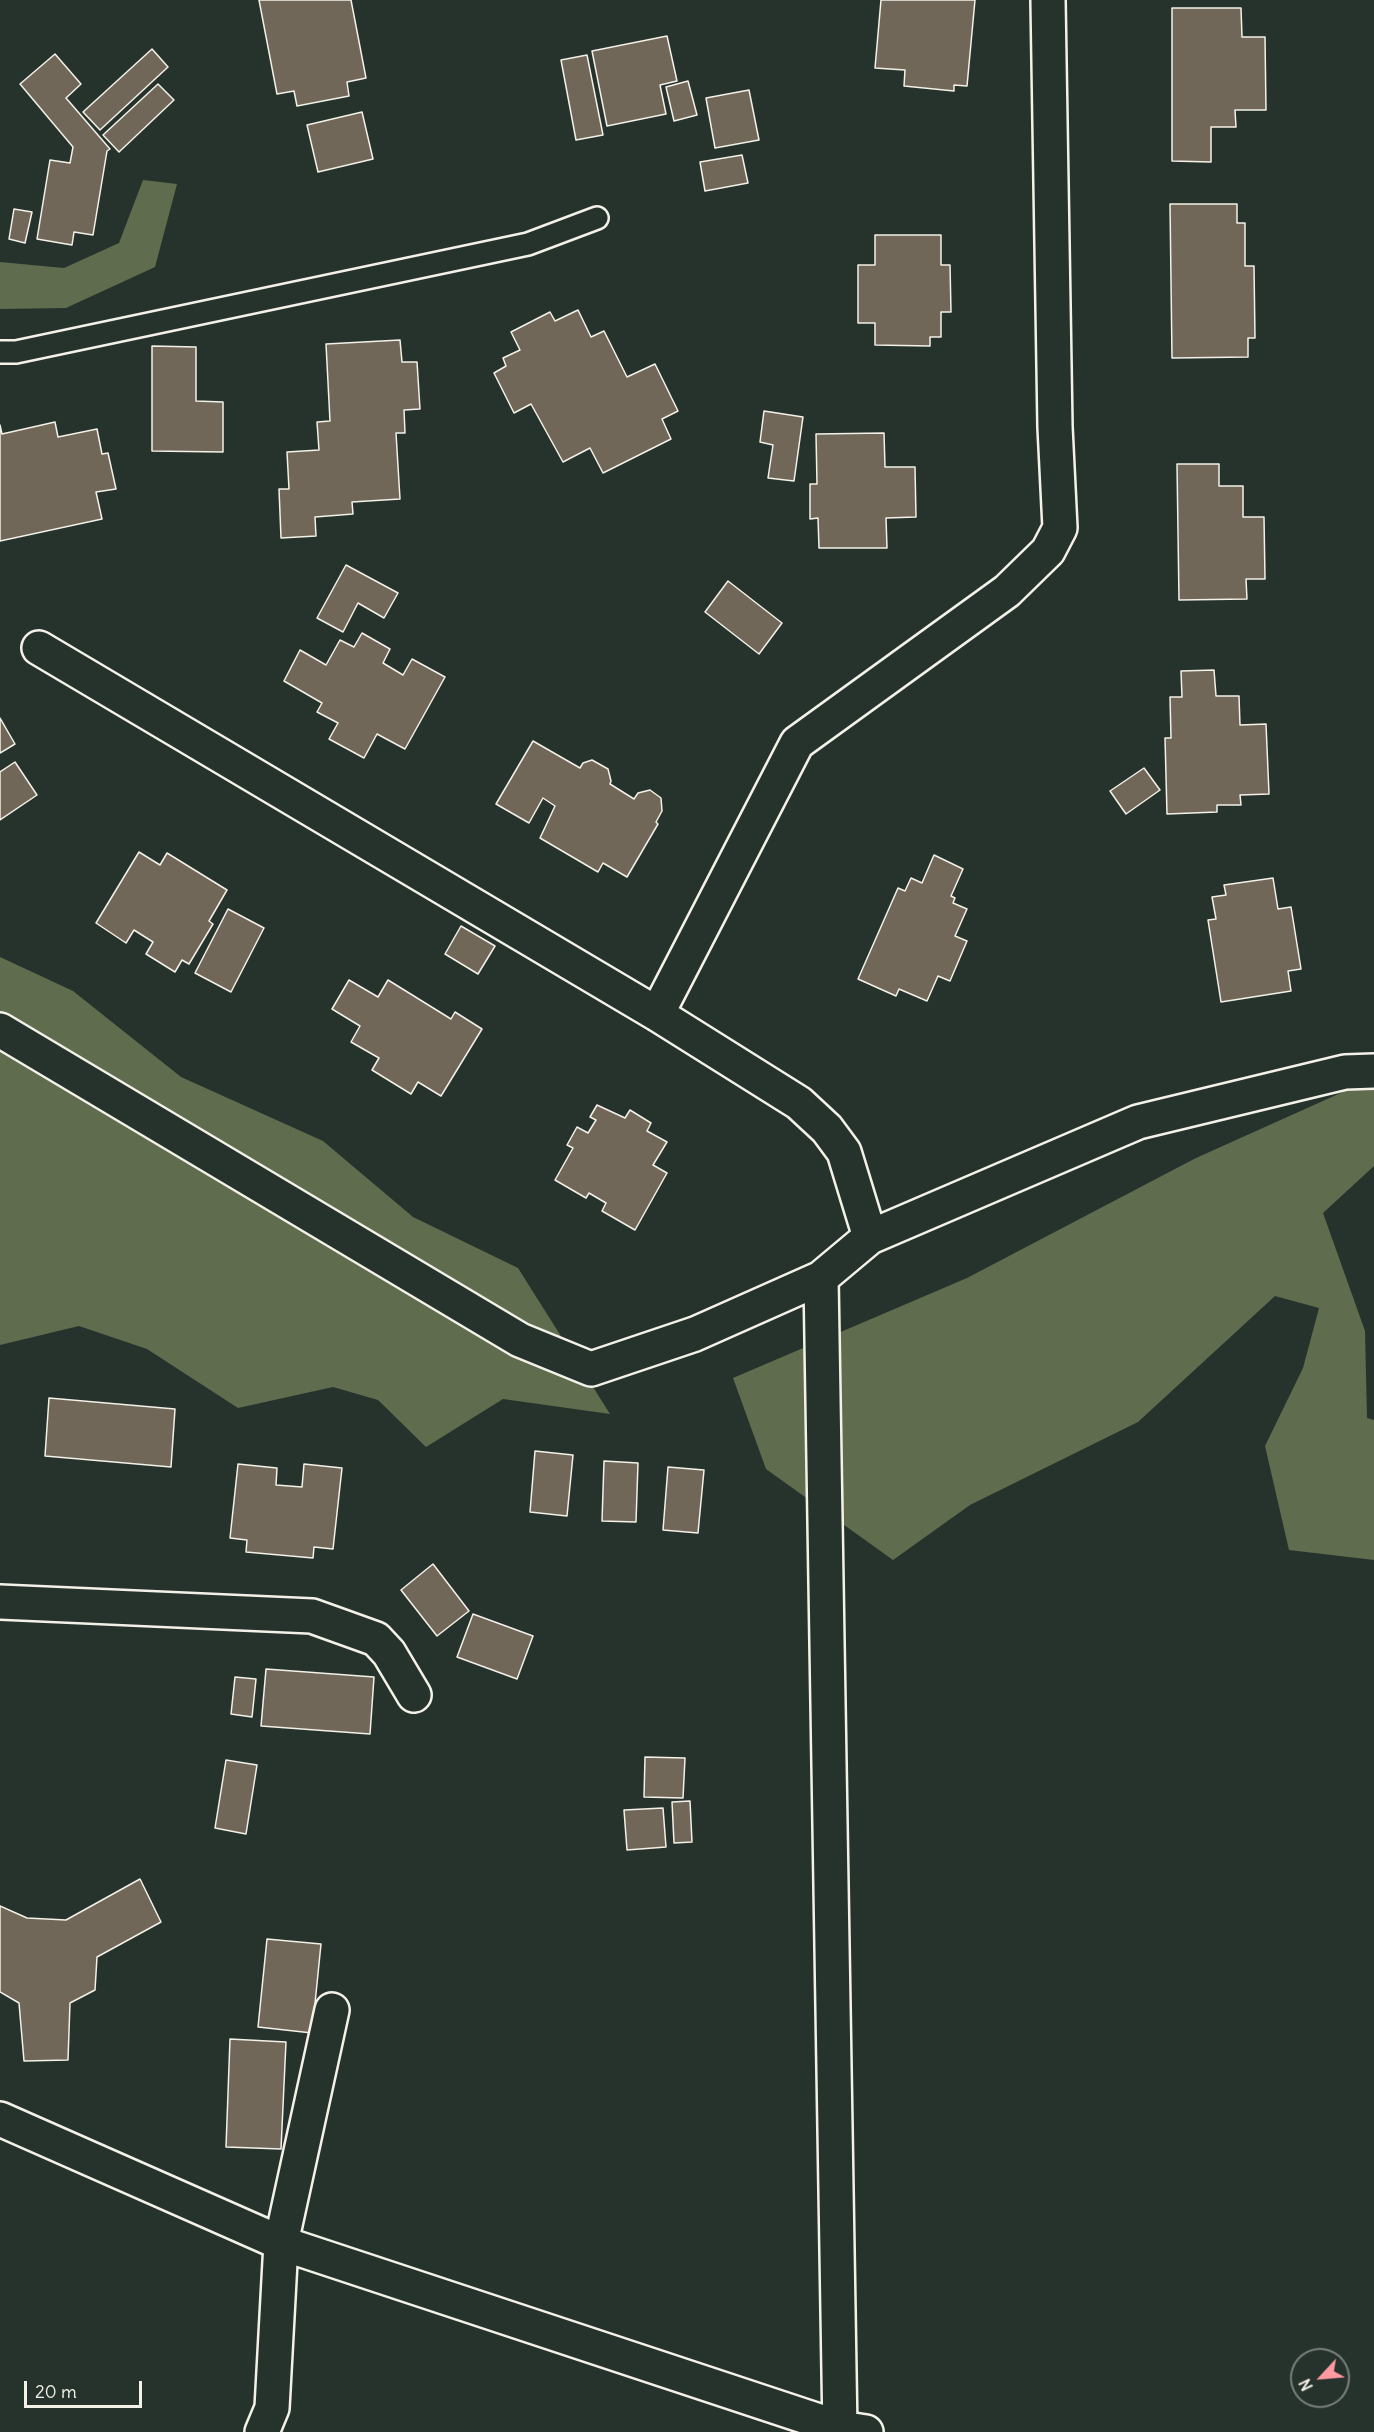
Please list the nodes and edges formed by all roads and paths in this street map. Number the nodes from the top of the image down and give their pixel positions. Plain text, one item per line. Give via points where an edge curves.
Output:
1 (1048, 0) edge
2 (597, 218) dead end
3 (0, 352) edge
4 (39, 648) dead end
5 (657, 1014) junction
6 (0, 1030) edge
7 (1374, 1071) edge
8 (870, 1237) junction
9 (821, 1278) junction
10 (0, 1602) edge
11 (414, 1695) dead end
12 (332, 2010) dead end
13 (0, 2119) edge
14 (281, 2243) junction
15 (849, 2431) edge
16 (262, 2432) edge

1 - 5 street via 1060,528 1048,552 1007,591 797,743
2 - 3 lane via 528,244 16,352
4 - 5 street
5 - 8 street via 799,1103 827,1128 844,1152
6 - 9 street via 520,1340 591,1369 695,1334
7 - 8 street via 1345,1072 1138,1122
8 - 9 street
9 - 15 street
10 - 11 street via 312,1616 376,1639
12 - 14 street
13 - 14 street
14 - 15 street
14 - 16 street via 272,2408

